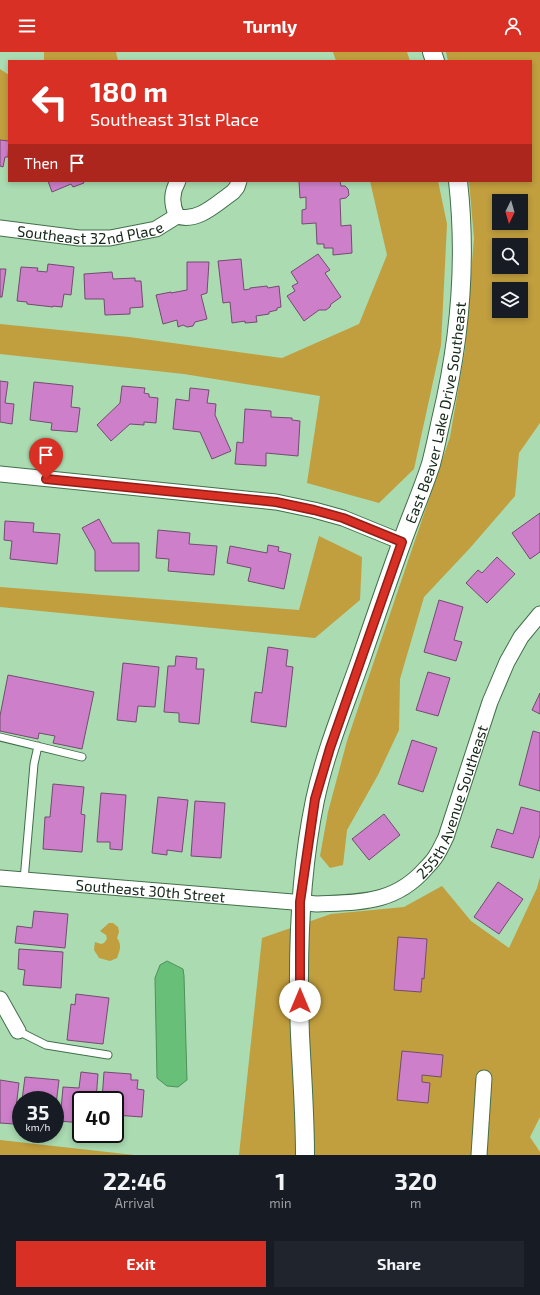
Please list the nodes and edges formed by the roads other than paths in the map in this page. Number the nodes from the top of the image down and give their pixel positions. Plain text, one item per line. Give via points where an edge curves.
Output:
1 (178, 182) edge
2 (239, 182) edge
3 (458, 182) edge
4 (177, 216) junction
5 (0, 228) edge
6 (0, 474) edge
7 (402, 542) junction
8 (540, 614) edge
9 (0, 738) edge
10 (38, 746) junction
11 (82, 757) dead end
12 (0, 878) edge
13 (24, 880) junction
14 (300, 902) junction
15 (0, 999) edge
16 (18, 1031) joint
17 (108, 1054) dead end
18 (484, 1078) dead end
19 (305, 1155) edge
20 (479, 1155) edge

1 - 4 street, Southeast 32nd Place via 172,196
2 - 4 street, Southeast 32nd Place via 233,192 199,216
3 - 7 street, East Beaver Lake Drive Southeast via 462,255 461,308 450,383 431,463
4 - 5 street, Southeast 32nd Place via 156,229 110,238 79,238
6 - 7 street via 276,502 343,518
7 - 14 street, East Beaver Lake Drive Southeast via 330,748 315,799
8 - 14 street, 255th Avenue Southeast via 521,637 504,668 490,702 446,837 436,857 417,879 397,892 378,899 317,904
9 - 10 lane
10 - 11 lane
10 - 13 lane via 34,764
12 - 13 street, Southeast 30th Street
13 - 14 street, Southeast 30th Street
14 - 19 street, East Beaver Lake Drive Southeast via 300,1032
15 - 16 street
16 - 17 lane via 46,1045
18 - 20 street

